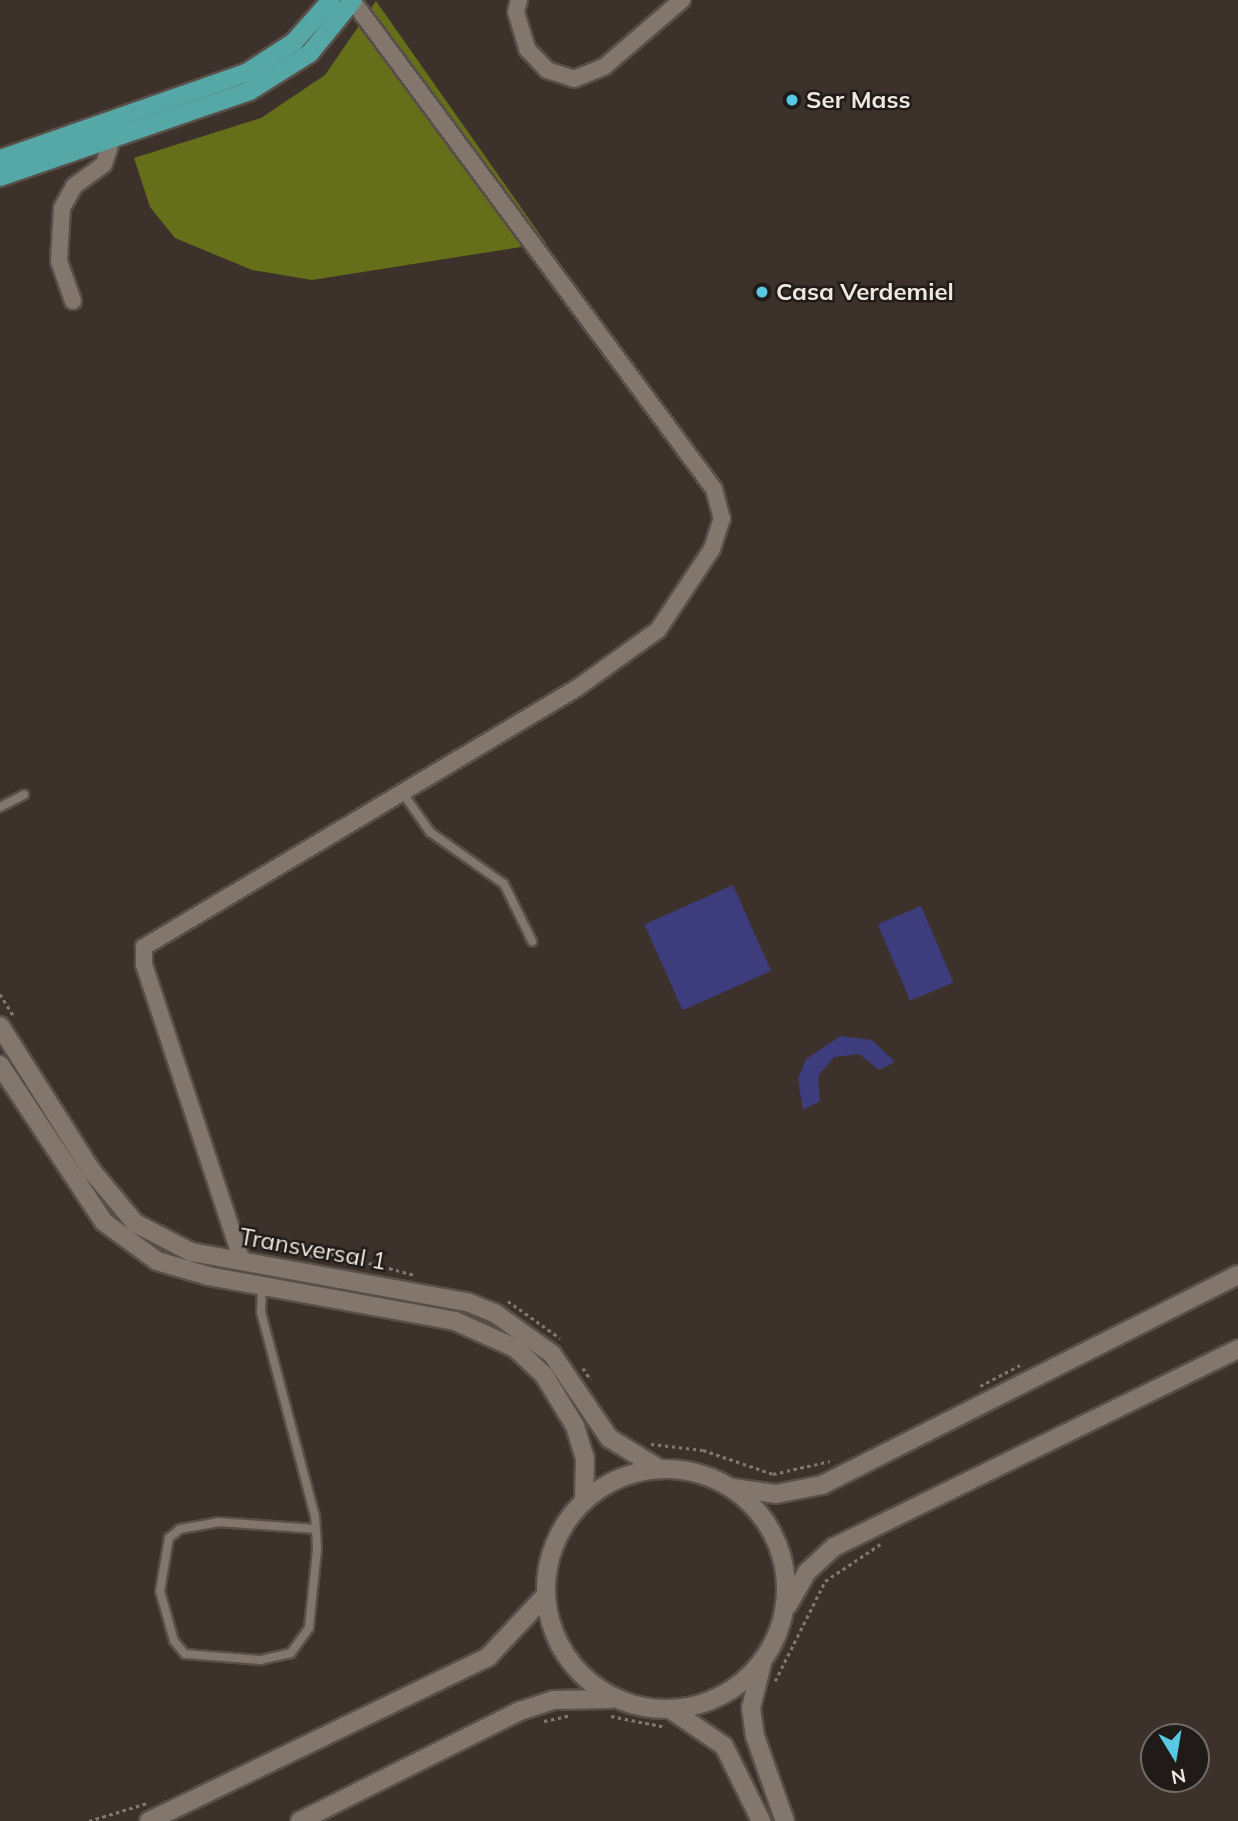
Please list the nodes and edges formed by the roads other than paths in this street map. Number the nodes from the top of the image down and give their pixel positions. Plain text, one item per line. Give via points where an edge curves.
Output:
1 (331, 0) edge
2 (352, 0) edge
3 (519, 0) edge
4 (682, 0) edge
5 (112, 139) junction
6 (0, 159) edge
7 (0, 177) edge
8 (73, 301) dead end
9 (402, 792) junction
10 (24, 795) dead end
11 (0, 807) edge
12 (532, 941) dead end
13 (0, 1026) edge
14 (0, 1065) edge
15 (243, 1261) junction
16 (1238, 1275) edge
17 (262, 1285) junction
18 (1238, 1349) edge
19 (658, 1468) junction
20 (731, 1488) junction
21 (584, 1500) junction
22 (316, 1529) junction
23 (545, 1596) junction
24 (784, 1611) junction
25 (763, 1660) junction
26 (620, 1700) junction
27 (670, 1709) junction
28 (149, 1821) edge
29 (300, 1821) edge
30 (761, 1821) edge
31 (785, 1821) edge

1 - 6 main road via 294,42 246,73
2 - 5 main road via 310,53 283,72 250,91
2 - 9 street via 714,489 722,519 712,549 658,630 577,688
3 - 4 street via 516,12 527,48 547,71 574,79 604,67
5 - 7 main road
5 - 8 street via 104,164 75,186 62,208 59,261
9 - 12 lane via 430,832 504,884
9 - 15 street via 144,947 144,964
10 - 11 lane
13 - 15 street, Transversal 1 via 91,1170 135,1223 191,1252
14 - 17 street, Transversal 1 via 81,1192 126,1241 182,1270
15 - 19 street, Transversal 1 via 467,1302 496,1314 552,1354 609,1438
16 - 20 street via 822,1485 776,1494
17 - 21 street, Transversal 1 via 455,1321 515,1348 544,1375 571,1417 585,1458
17 - 22 lane via 261,1312
18 - 24 street via 834,1547 807,1572
19 - 20 street via 696,1472
19 - 21 street via 626,1475
20 - 24 street via 774,1534 784,1564
21 - 23 street via 551,1550
22 - 22 lane via 218,1522 180,1529 169,1538 160,1591 174,1641 185,1654 260,1660 291,1653 309,1628
23 - 26 street via 567,1658
23 - 28 street via 488,1657
24 - 25 street
25 - 27 street via 722,1695
25 - 31 street via 751,1707 755,1736
26 - 27 street
26 - 29 street via 571,1698 520,1711
27 - 30 street via 724,1745

